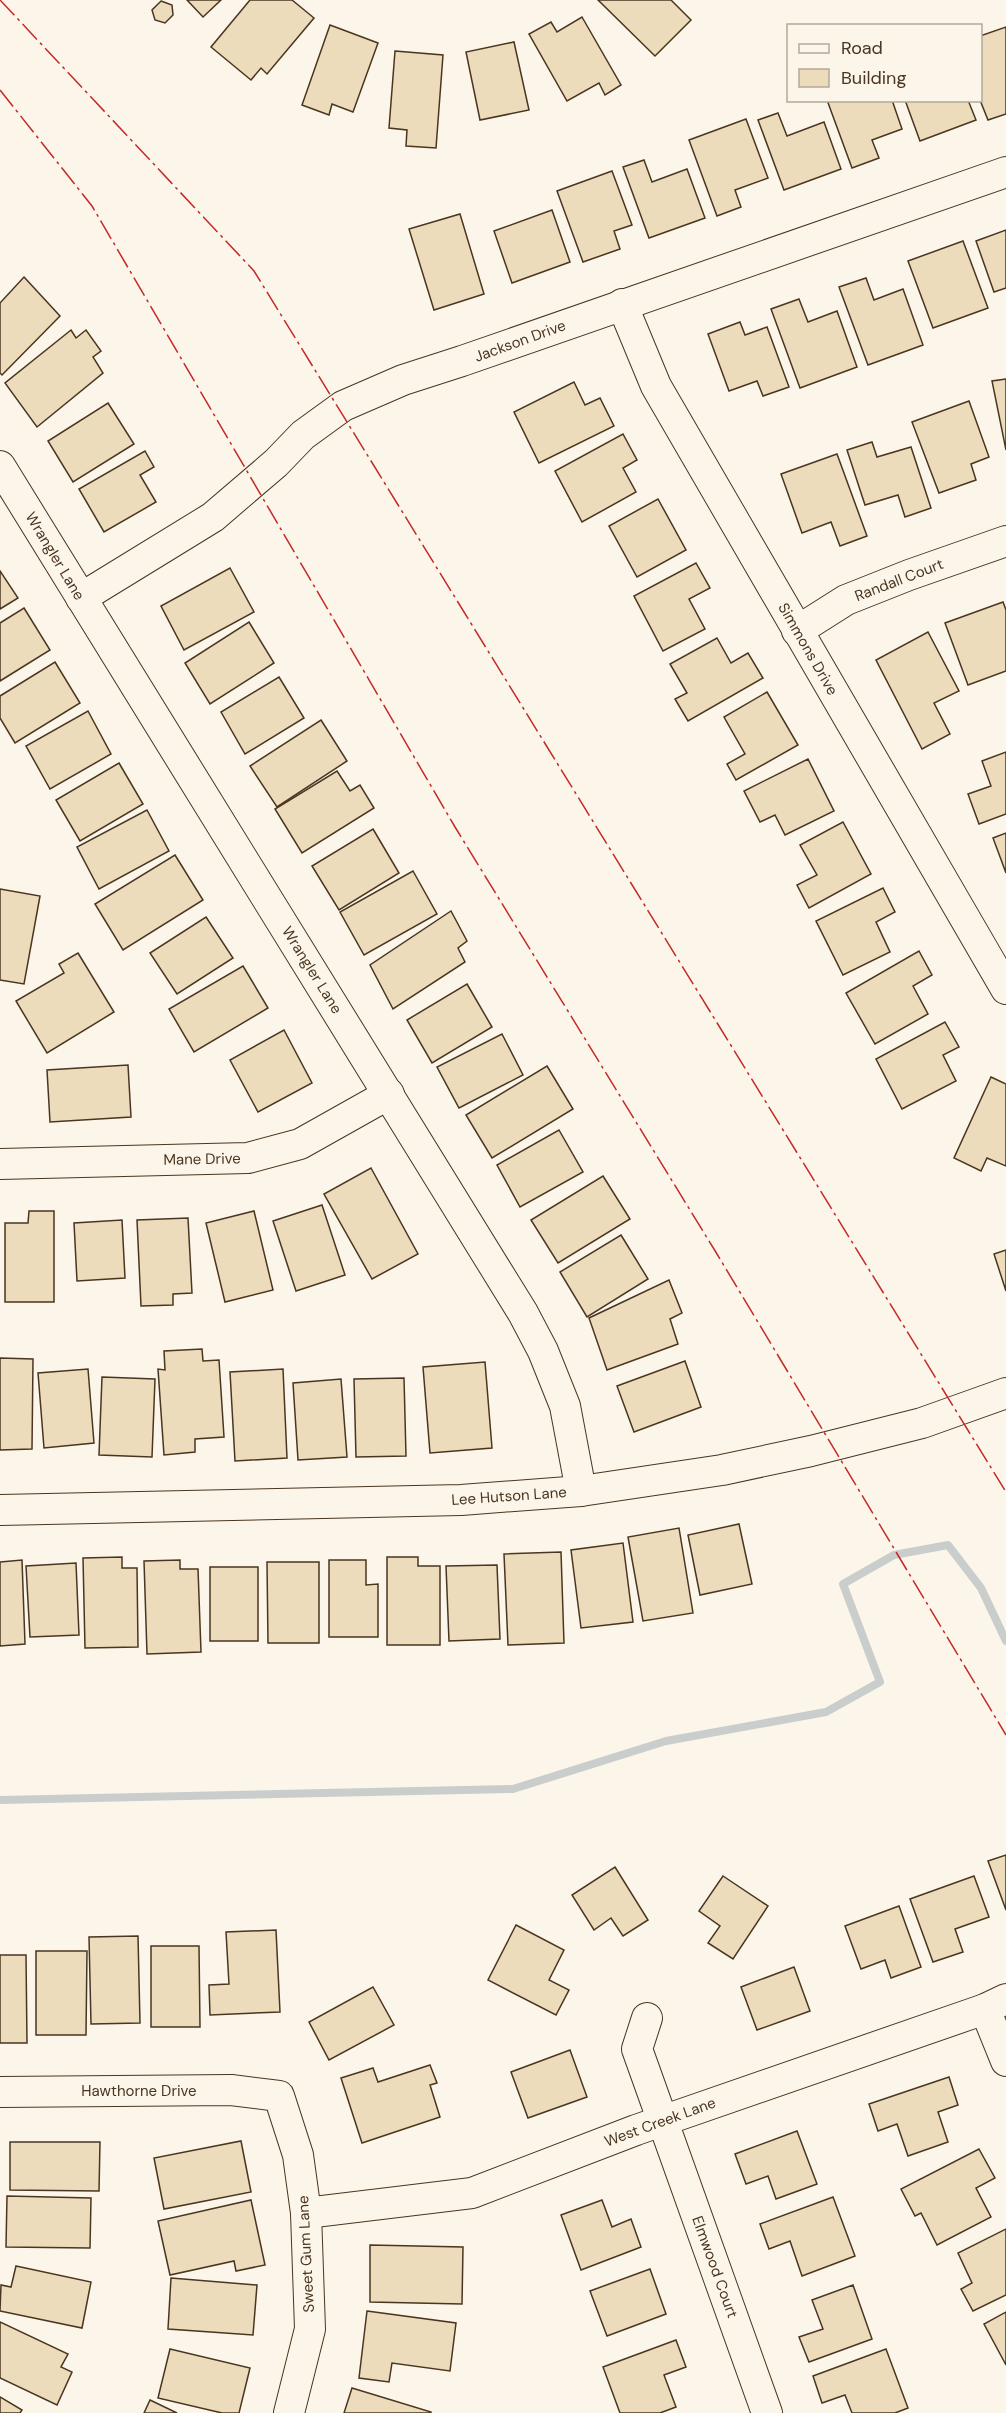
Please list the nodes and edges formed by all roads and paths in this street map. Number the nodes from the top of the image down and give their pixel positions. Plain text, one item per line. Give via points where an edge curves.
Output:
1 (1006, 172) edge
2 (622, 304) junction
3 (0, 466) edge
4 (1006, 542) edge
5 (81, 598) junction
6 (797, 631) junction
7 (1006, 989) edge
8 (389, 1094) junction
9 (0, 1164) edge
10 (1006, 1393) edge
11 (581, 1491) junction
12 (0, 1510) edge
13 (996, 2004) edge
14 (647, 2018) dead end
15 (1006, 2061) edge
16 (0, 2092) edge
17 (279, 2096) joint
18 (662, 2121) junction
19 (306, 2213) junction
20 (289, 2413) edge
21 (767, 2413) edge

1 - 2 street, Jackson Drive
2 - 5 street, Jackson Drive via 403,380 343,406 303,435 213,517
2 - 6 street, Simmons Drive via 656,386
3 - 5 street, Wrangler Lane
4 - 6 street, Randall Court via 846,600
5 - 8 street, Wrangler Lane
6 - 7 street, Simmons Drive
8 - 9 street, Mane Drive via 300,1144 248,1158
8 - 11 street, Wrangler Lane via 543,1351 565,1406
10 - 11 street, Lee Hutson Lane via 922,1423 811,1451 712,1472
11 - 12 street, Lee Hutson Lane via 462,1500
13 - 15 street
13 - 18 street, West Creek Lane
14 - 18 street, Elmwood Court via 637,2049
16 - 17 street, Hawthorne Drive via 231,2090
17 - 19 street, Sweet Gum Lane via 298,2155
18 - 19 street, West Creek Lane via 472,2193
18 - 21 street, Elmwood Court
19 - 20 street, Sweet Gum Lane via 310,2329

